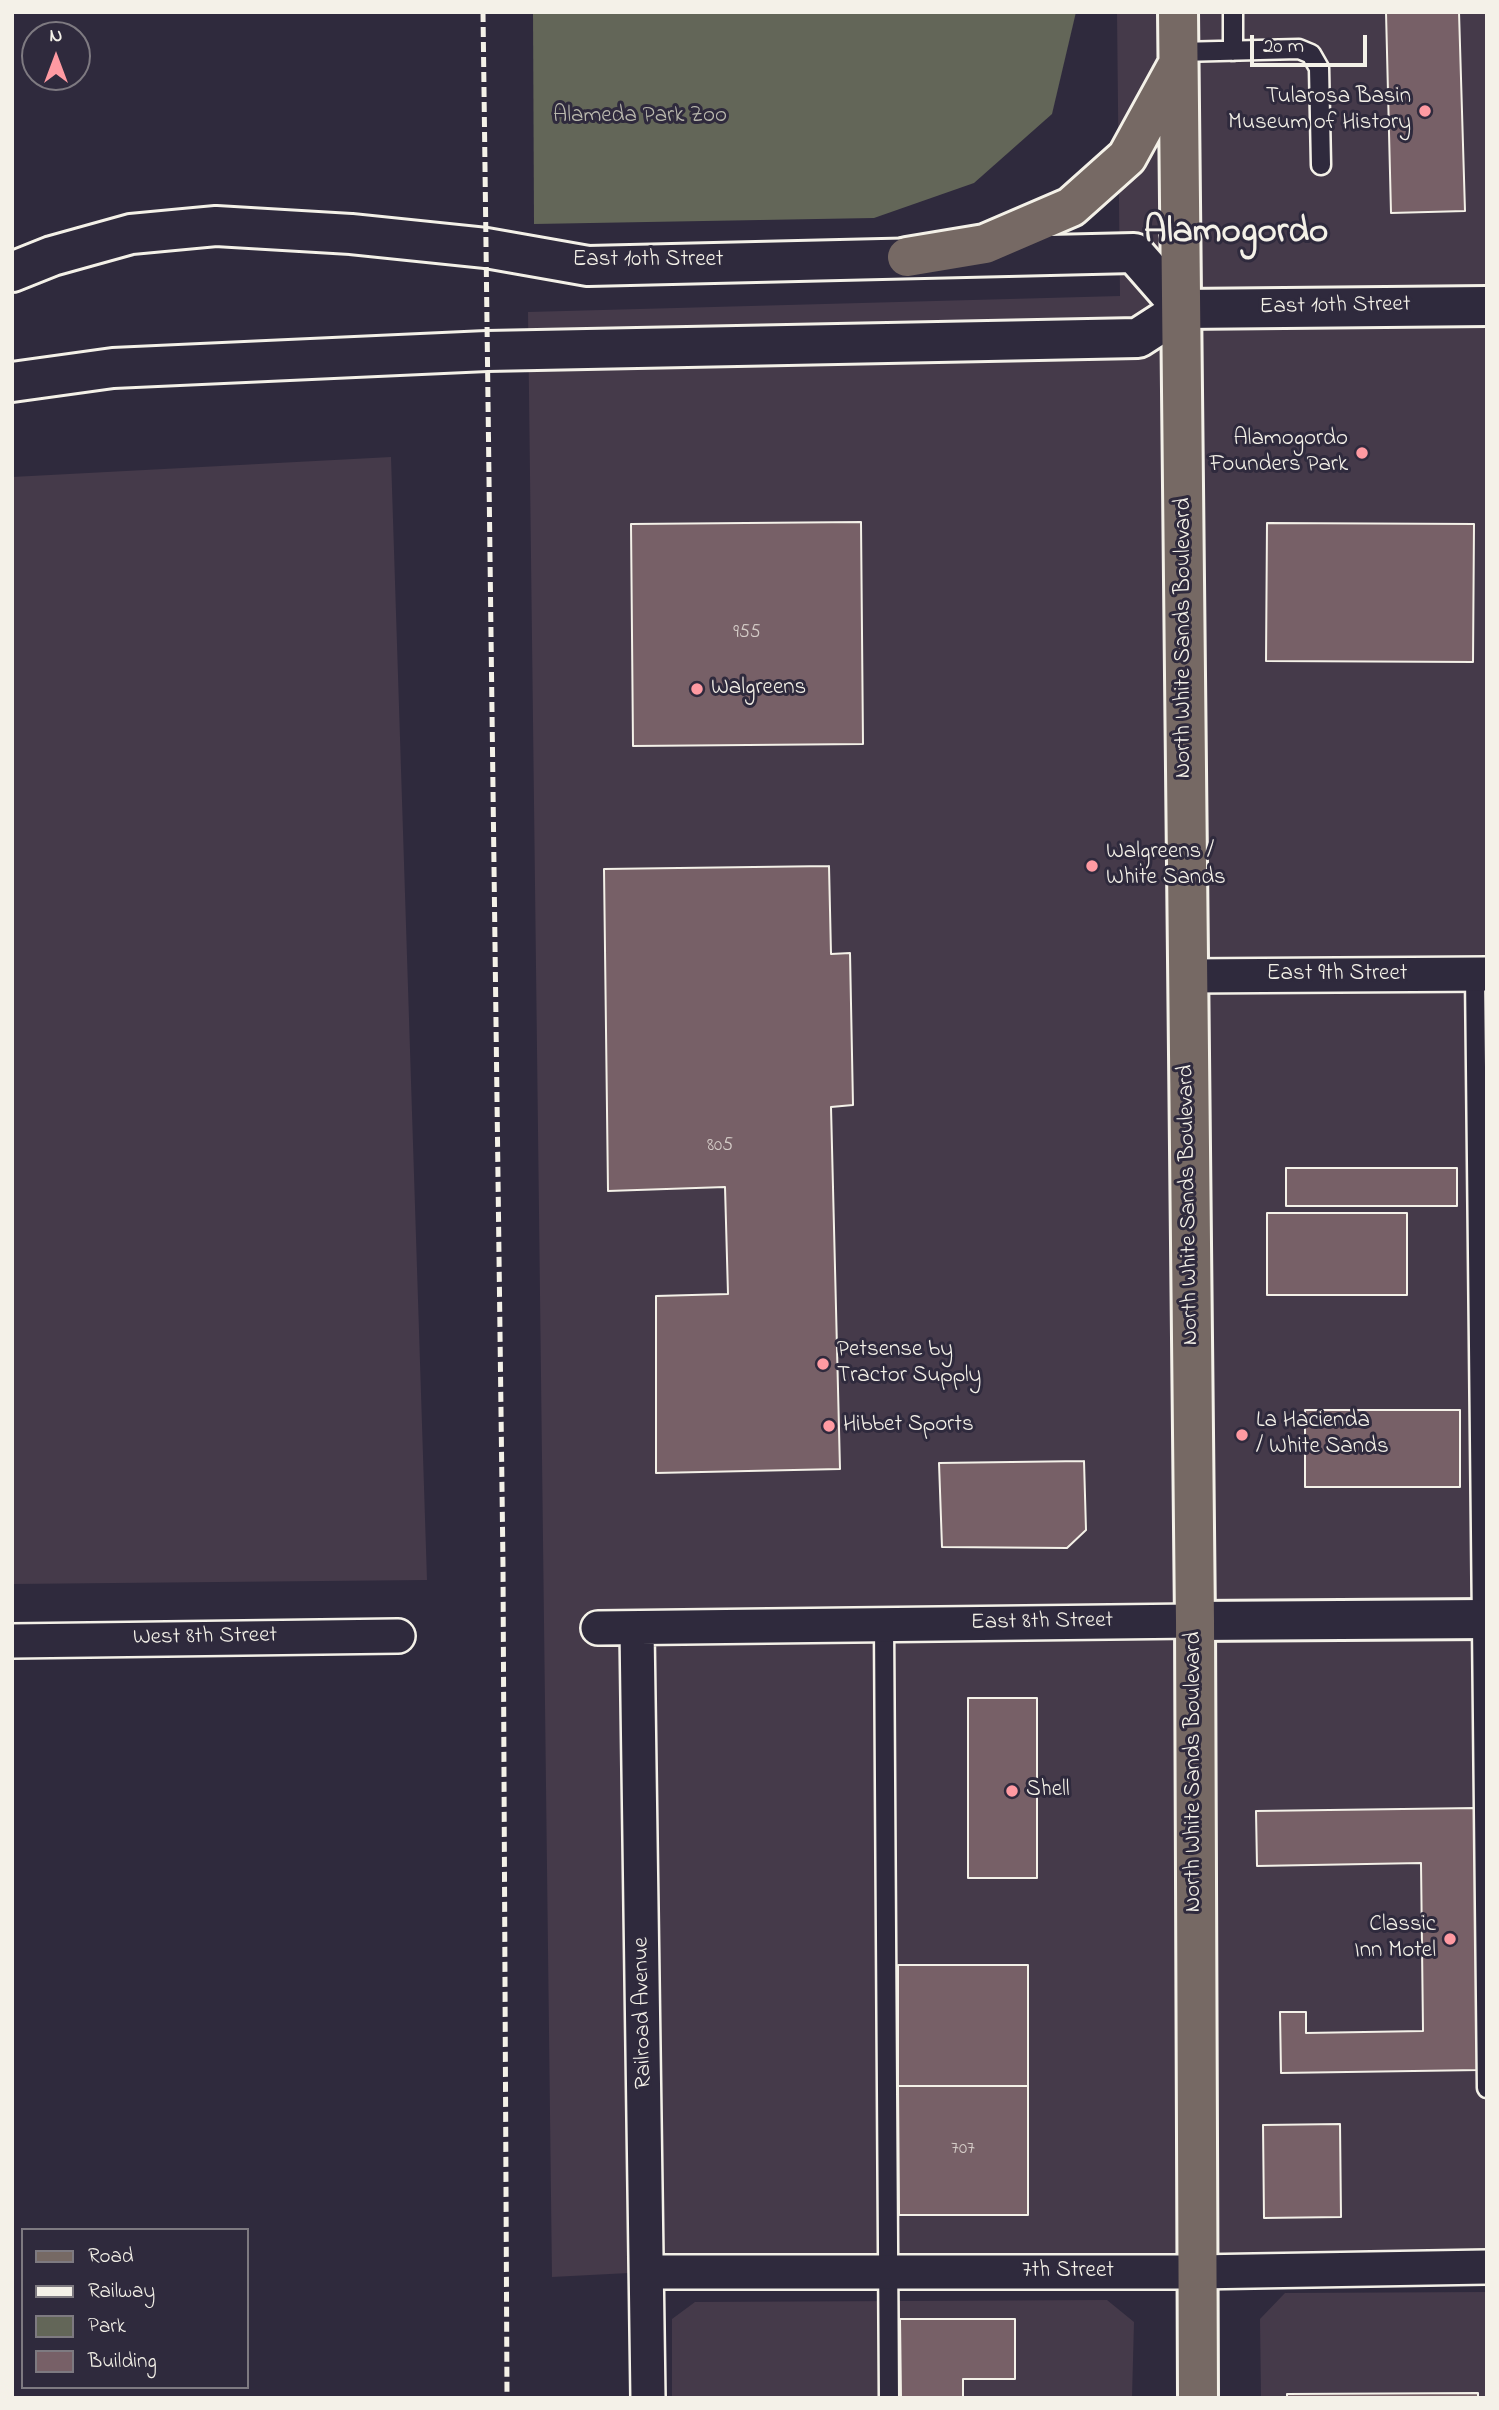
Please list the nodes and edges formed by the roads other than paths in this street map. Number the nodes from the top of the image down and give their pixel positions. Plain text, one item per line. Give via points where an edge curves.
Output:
1 (1178, 12) edge
2 (1233, 12) edge
3 (1233, 51) junction
4 (1178, 58) junction
5 (1321, 165) dead end
6 (907, 257) junction
7 (12, 272) edge
8 (1487, 306) edge
9 (1183, 309) junction
10 (12, 382) edge
11 (1481, 974) edge
12 (1188, 976) junction
13 (1485, 1619) edge
14 (1195, 1621) junction
15 (884, 1625) junction
16 (598, 1628) dead end
17 (637, 1629) junction
18 (398, 1636) dead end
19 (12, 1641) edge
20 (1487, 2088) edge
21 (1487, 2267) edge
22 (648, 2272) junction
23 (1196, 2272) junction
24 (888, 2273) junction
25 (649, 2398) edge
26 (889, 2398) edge
27 (1198, 2398) edge

1 - 4 main road, North White Sands Boulevard
2 - 3 lane
3 - 4 lane
3 - 5 lane via 1299,49 1311,54 1319,68
4 - 6 main road via 1128,157 1071,207 985,244
4 - 9 main road, North White Sands Boulevard
6 - 7 main road, East 10th Street via 588,266 351,234 216,226 131,234
6 - 9 main road, East 10th Street via 1133,253
8 - 9 main road, East 10th Street
9 - 10 main road via 1138,338 474,352 113,368
9 - 12 main road, North White Sands Boulevard
11 - 12 street, East 9th Street
11 - 13 lane
12 - 14 main road, North White Sands Boulevard
13 - 14 main road, East 8th Street
13 - 20 lane
14 - 15 street, East 8th Street
14 - 23 main road, North White Sands Boulevard
15 - 17 street, East 8th Street
15 - 24 lane
16 - 17 street, East 8th Street
17 - 22 street, Railroad Avenue
18 - 19 street, West 8th Street
21 - 23 street, 7th Street
22 - 24 street, 7th Street
22 - 25 street, Railroad Avenue
23 - 24 street, 7th Street
23 - 27 main road, North White Sands Boulevard
24 - 26 lane

